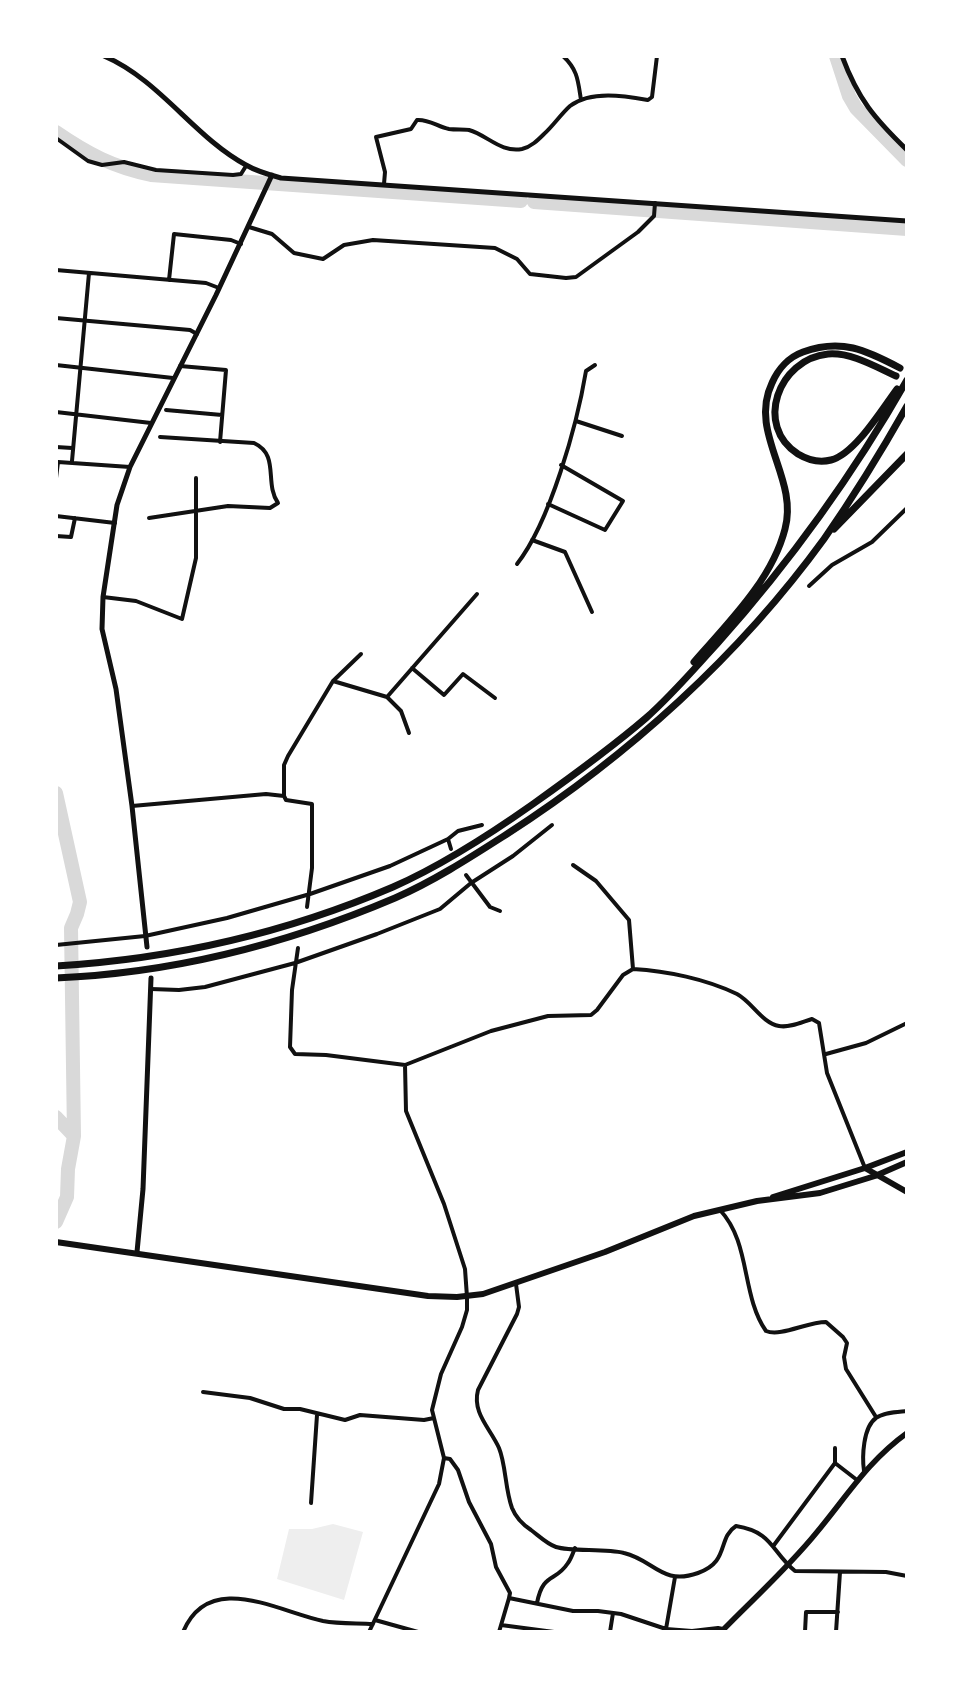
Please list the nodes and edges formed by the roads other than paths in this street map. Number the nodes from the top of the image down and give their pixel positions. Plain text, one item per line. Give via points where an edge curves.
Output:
1 (104, 56) edge
2 (563, 56) edge
3 (657, 56) edge
4 (842, 56) edge
5 (581, 100) junction
6 (56, 138) edge
7 (907, 150) edge
8 (246, 166) junction
9 (271, 178) junction
10 (384, 184) junction
11 (655, 203) junction
12 (907, 221) edge
13 (249, 227) junction
14 (240, 244) junction
15 (56, 270) edge
16 (89, 273) junction
17 (169, 280) junction
18 (219, 288) junction
19 (56, 318) edge
20 (83, 320) junction
21 (197, 334) junction
22 (56, 365) edge
23 (595, 365) dead end
24 (180, 366) junction
25 (80, 367) junction
26 (900, 368) dead end
27 (896, 376) dead end
28 (173, 378) junction
29 (907, 378) edge
30 (907, 406) edge
31 (166, 410) dead end
32 (56, 412) edge
33 (74, 414) junction
34 (222, 415) junction
35 (576, 420) junction
36 (151, 423) junction
37 (622, 436) dead end
38 (160, 437) dead end
39 (220, 442) junction
40 (56, 447) edge
41 (72, 448) junction
42 (907, 454) edge
43 (72, 461) junction
44 (561, 465) junction
45 (130, 467) junction
46 (56, 478) edge
47 (196, 478) dead end
48 (548, 504) junction
49 (907, 508) edge
50 (195, 512) junction
51 (56, 516) edge
52 (75, 518) junction
53 (149, 518) dead end
54 (115, 523) junction
55 (56, 536) edge
56 (532, 540) junction
57 (823, 540) junction
58 (517, 564) dead end
59 (809, 586) dead end
60 (477, 594) dead end
61 (103, 597) junction
62 (592, 612) dead end
63 (361, 654) dead end
64 (412, 668) junction
65 (333, 681) junction
66 (387, 697) junction
67 (495, 698) dead end
68 (647, 717) junction
69 (409, 733) dead end
70 (284, 796) junction
71 (132, 806) junction
72 (482, 825) dead end
73 (552, 825) dead end
74 (448, 839) junction
75 (451, 849) dead end
76 (573, 865) dead end
77 (466, 875) dead end
78 (471, 883) junction
79 (310, 894) junction
80 (307, 907) dead end
81 (500, 910) dead end
82 (145, 936) junction
83 (58, 945) edge
84 (147, 947) dead end
85 (298, 948) dead end
86 (295, 963) junction
87 (56, 966) edge
88 (633, 969) junction
89 (56, 978) edge
90 (151, 978) dead end
91 (151, 989) junction
92 (907, 1024) edge
93 (826, 1054) junction
94 (405, 1065) junction
95 (907, 1152) edge
96 (907, 1162) edge
97 (865, 1168) junction
98 (875, 1176) junction
99 (907, 1192) edge
100 (757, 1201) junction
101 (718, 1209) junction
102 (59, 1242) edge
103 (137, 1252) junction
104 (516, 1284) junction
105 (468, 1297) junction
106 (203, 1392) dead end
107 (907, 1411) edge
108 (317, 1415) junction
109 (876, 1417) junction
110 (434, 1418) junction
111 (907, 1433) edge
112 (835, 1448) dead end
113 (444, 1458) junction
114 (835, 1464) junction
115 (864, 1471) junction
116 (857, 1480) junction
117 (311, 1503) dead end
118 (774, 1546) junction
119 (575, 1548) junction
120 (787, 1565) junction
121 (840, 1572) junction
122 (907, 1576) edge
123 (675, 1577) junction
124 (509, 1598) junction
125 (537, 1603) junction
126 (838, 1612) junction
127 (613, 1613) junction
128 (374, 1622) junction
129 (501, 1625) junction
130 (666, 1628) junction
131 (722, 1630) edge
132 (184, 1632) edge
133 (369, 1632) edge
134 (418, 1632) edge
135 (499, 1632) edge
136 (554, 1632) edge
137 (610, 1632) edge
138 (805, 1632) edge
139 (836, 1632) edge

1 - 8 street via 140,77
2 - 5 street via 573,65 579,78
3 - 5 street via 652,97 648,100 607,96
4 - 7 street via 862,102
5 - 10 street via 531,145 522,149 506,148 469,130 448,129 425,120 417,120 411,129 376,137 385,172
6 - 8 street via 88,161 107,165 116,162 156,170 233,175 241,174
8 - 9 street
9 - 10 street
9 - 13 street
10 - 11 street
11 - 12 street
11 - 13 street via 654,216 638,232 576,277 566,278 530,274 517,259 495,248 374,240 344,245 323,259 294,254 272,234
13 - 14 street
14 - 17 street via 174,234
14 - 18 street
15 - 16 street
16 - 17 street
16 - 20 street
17 - 18 street via 206,283
18 - 21 street
19 - 20 street
20 - 21 street via 190,330
20 - 25 street
21 - 24 street
22 - 25 street
23 - 35 street via 586,371
24 - 28 street
24 - 34 street via 226,370
25 - 28 street
25 - 33 street
26 - 68 highway via 858,348 840,345 820,346 798,354 776,374 764,406 765,427 789,504 785,530 765,573 736,613
27 - 29 highway via 842,355 827,354 795,368 778,391 775,415 779,437 806,459 832,460 857,443
28 - 36 street
29 - 68 highway via 881,425 812,530 758,598
30 - 57 highway
31 - 34 street
32 - 33 street
33 - 36 street
33 - 41 street
34 - 39 street
35 - 37 street
35 - 44 street
36 - 45 street
38 - 39 street
39 - 50 street via 254,443 267,452 271,489 278,503 270,508 228,506
40 - 41 street
41 - 43 street
42 - 57 highway
43 - 45 street
43 - 46 street via 58,462
44 - 48 street
44 - 48 street via 623,501 605,530
45 - 54 street via 117,505
47 - 50 street
48 - 56 street
49 - 59 street via 872,542 832,565
50 - 53 street
50 - 61 street via 196,558 182,619 136,600
51 - 52 street
52 - 54 street
52 - 55 street via 71,538
54 - 61 street
56 - 58 street
56 - 62 street via 565,552
57 - 89 highway via 763,614 654,724 572,790 469,858 396,897 254,948 187,963 90,977
60 - 64 street
61 - 71 street via 102,629 116,689
63 - 65 street
64 - 66 street
64 - 67 street via 444,695 463,674
65 - 66 street
65 - 70 street via 284,765
66 - 69 street via 401,711
68 - 87 highway via 565,781 465,849 394,886 308,919 251,936 185,951
70 - 71 street via 239,796
70 - 79 street via 286,800 312,804
71 - 82 street
72 - 74 street via 458,831
73 - 78 street
74 - 75 street
74 - 79 street via 390,866
76 - 88 street via 596,881 629,920
77 - 78 street
78 - 81 street via 490,907
78 - 86 street via 440,909
79 - 80 street
79 - 82 street via 227,918
82 - 83 street
82 - 84 street
85 - 86 street
86 - 91 street via 205,987
86 - 94 street via 290,1047 295,1054
88 - 93 street via 699,981 737,994 778,1026 812,1018 819,1023
88 - 94 street via 623,975 591,1015 548,1016 491,1030
90 - 91 street
91 - 103 street via 143,1190
92 - 93 street via 866,1043
93 - 97 street via 827,1073
94 - 105 street via 406,1111 444,1204 465,1269
95 - 97 main road
96 - 98 main road
97 - 98 main road
97 - 100 main road
98 - 99 main road
98 - 100 main road via 820,1193
100 - 101 main road
101 - 104 main road
101 - 109 street via 731,1225 743,1255 745,1276 766,1331 774,1334 826,1322 847,1343 846,1369
102 - 103 main road
103 - 105 main road via 428,1296
104 - 105 main road
104 - 119 street via 517,1314 478,1390 477,1410 500,1450 505,1483 519,1522 557,1547
105 - 110 street via 462,1327 435,1393
106 - 108 street via 250,1398
107 - 109 street
108 - 110 street via 345,1420 360,1415
108 - 117 street
109 - 115 street via 867,1432
110 - 113 street
111 - 115 main road
112 - 114 street
113 - 124 street via 450,1459 458,1470 469,1502 491,1544 496,1567 510,1593
113 - 128 street via 439,1484
114 - 116 street
114 - 118 street
115 - 116 main road
116 - 120 main road via 817,1533
118 - 120 street
118 - 123 street via 764,1536 736,1526 730,1530 721,1556 712,1567 696,1574
119 - 123 street via 625,1553 659,1573
119 - 125 street via 569,1563 544,1582
120 - 121 street via 795,1571
120 - 131 main road
121 - 122 street via 886,1572
121 - 126 street
123 - 130 street
124 - 125 street
124 - 129 street
125 - 127 street via 573,1611
126 - 138 street via 806,1612
126 - 139 street
127 - 130 street
127 - 137 street
128 - 132 street via 322,1620 263,1603 231,1598 211,1601 199,1607 190,1616
128 - 133 street
128 - 134 street
129 - 135 street
129 - 136 street
130 - 131 street

